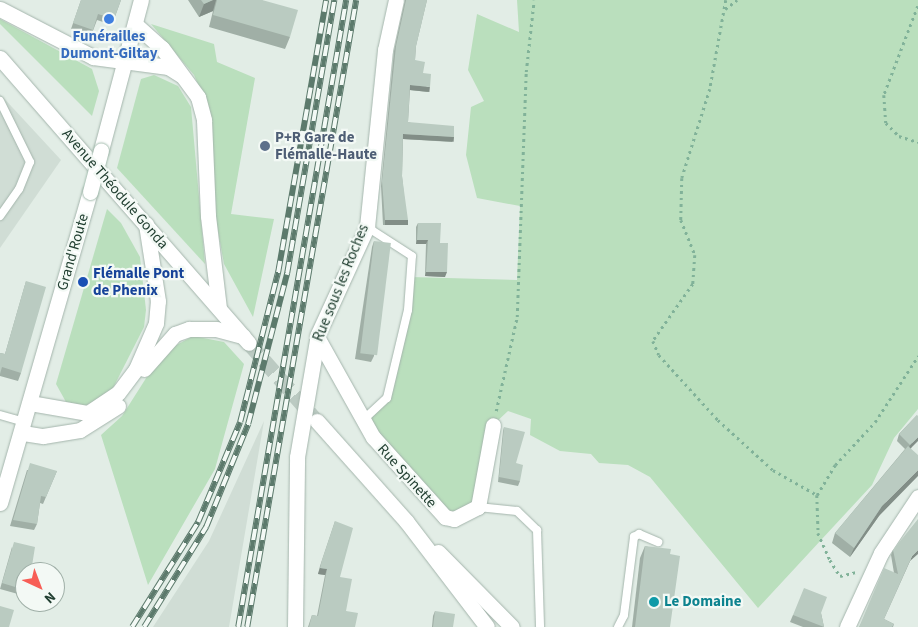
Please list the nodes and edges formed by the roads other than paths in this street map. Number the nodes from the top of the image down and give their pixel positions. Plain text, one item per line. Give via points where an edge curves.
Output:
1 (142, 0) edge
2 (396, 0) edge
3 (0, 9) edge
4 (135, 24) junction
5 (0, 58) edge
6 (124, 62) junction
7 (186, 78) junction
8 (0, 101) edge
9 (0, 216) edge
10 (145, 223) junction
11 (366, 227) junction
12 (219, 308) junction
13 (317, 336) junction
14 (30, 403) junction
15 (0, 415) edge
16 (317, 421) tunnel mouth
17 (362, 421) junction
18 (493, 425) road end
19 (24, 428) junction
20 (918, 497) edge
21 (0, 503) edge
22 (478, 507) junction
23 (406, 521) junction
24 (658, 542) dead end
25 (295, 627) edge
26 (486, 627) edge
27 (512, 627) edge
28 (540, 627) edge
29 (618, 627) edge
30 (847, 627) edge

1 - 4 main road, Grand'Route
2 - 11 main road, Rue sous les Roches via 385,50
3 - 6 main road via 93,57
4 - 6 main road, Grand'Route
4 - 7 main road via 150,34
5 - 10 main road, Avenue Théodule Gonda
6 - 7 main road via 168,67
6 - 14 main road, Grand'Route, bridge
7 - 12 main road via 204,120 208,216
8 - 9 lane via 30,162 19,189
10 - 12 main road, Avenue Théodule Gonda
10 - 14 main road via 158,301 156,323 136,369 118,393 88,413
11 - 13 main road, Rue sous les Roches
11 - 17 lane via 412,256 408,310 387,398
12 - 19 main road, Avenue Théodule Gonda via 246,339 216,329 174,334 112,412 95,424 66,434
13 - 17 main road, Rue Spinette
13 - 25 main road, Rue sous les Roches via 297,458
14 - 19 main road, Grand'Route
15 - 19 lane
16 - 23 main road
17 - 22 main road, Rue Spinette via 445,517 454,519
18 - 22 main road
19 - 21 main road, Grand'Route
20 - 30 main road via 881,553
22 - 28 lane via 517,511 538,530
23 - 26 main road
23 - 27 main road
24 - 29 lane via 639,534 634,537 624,615

